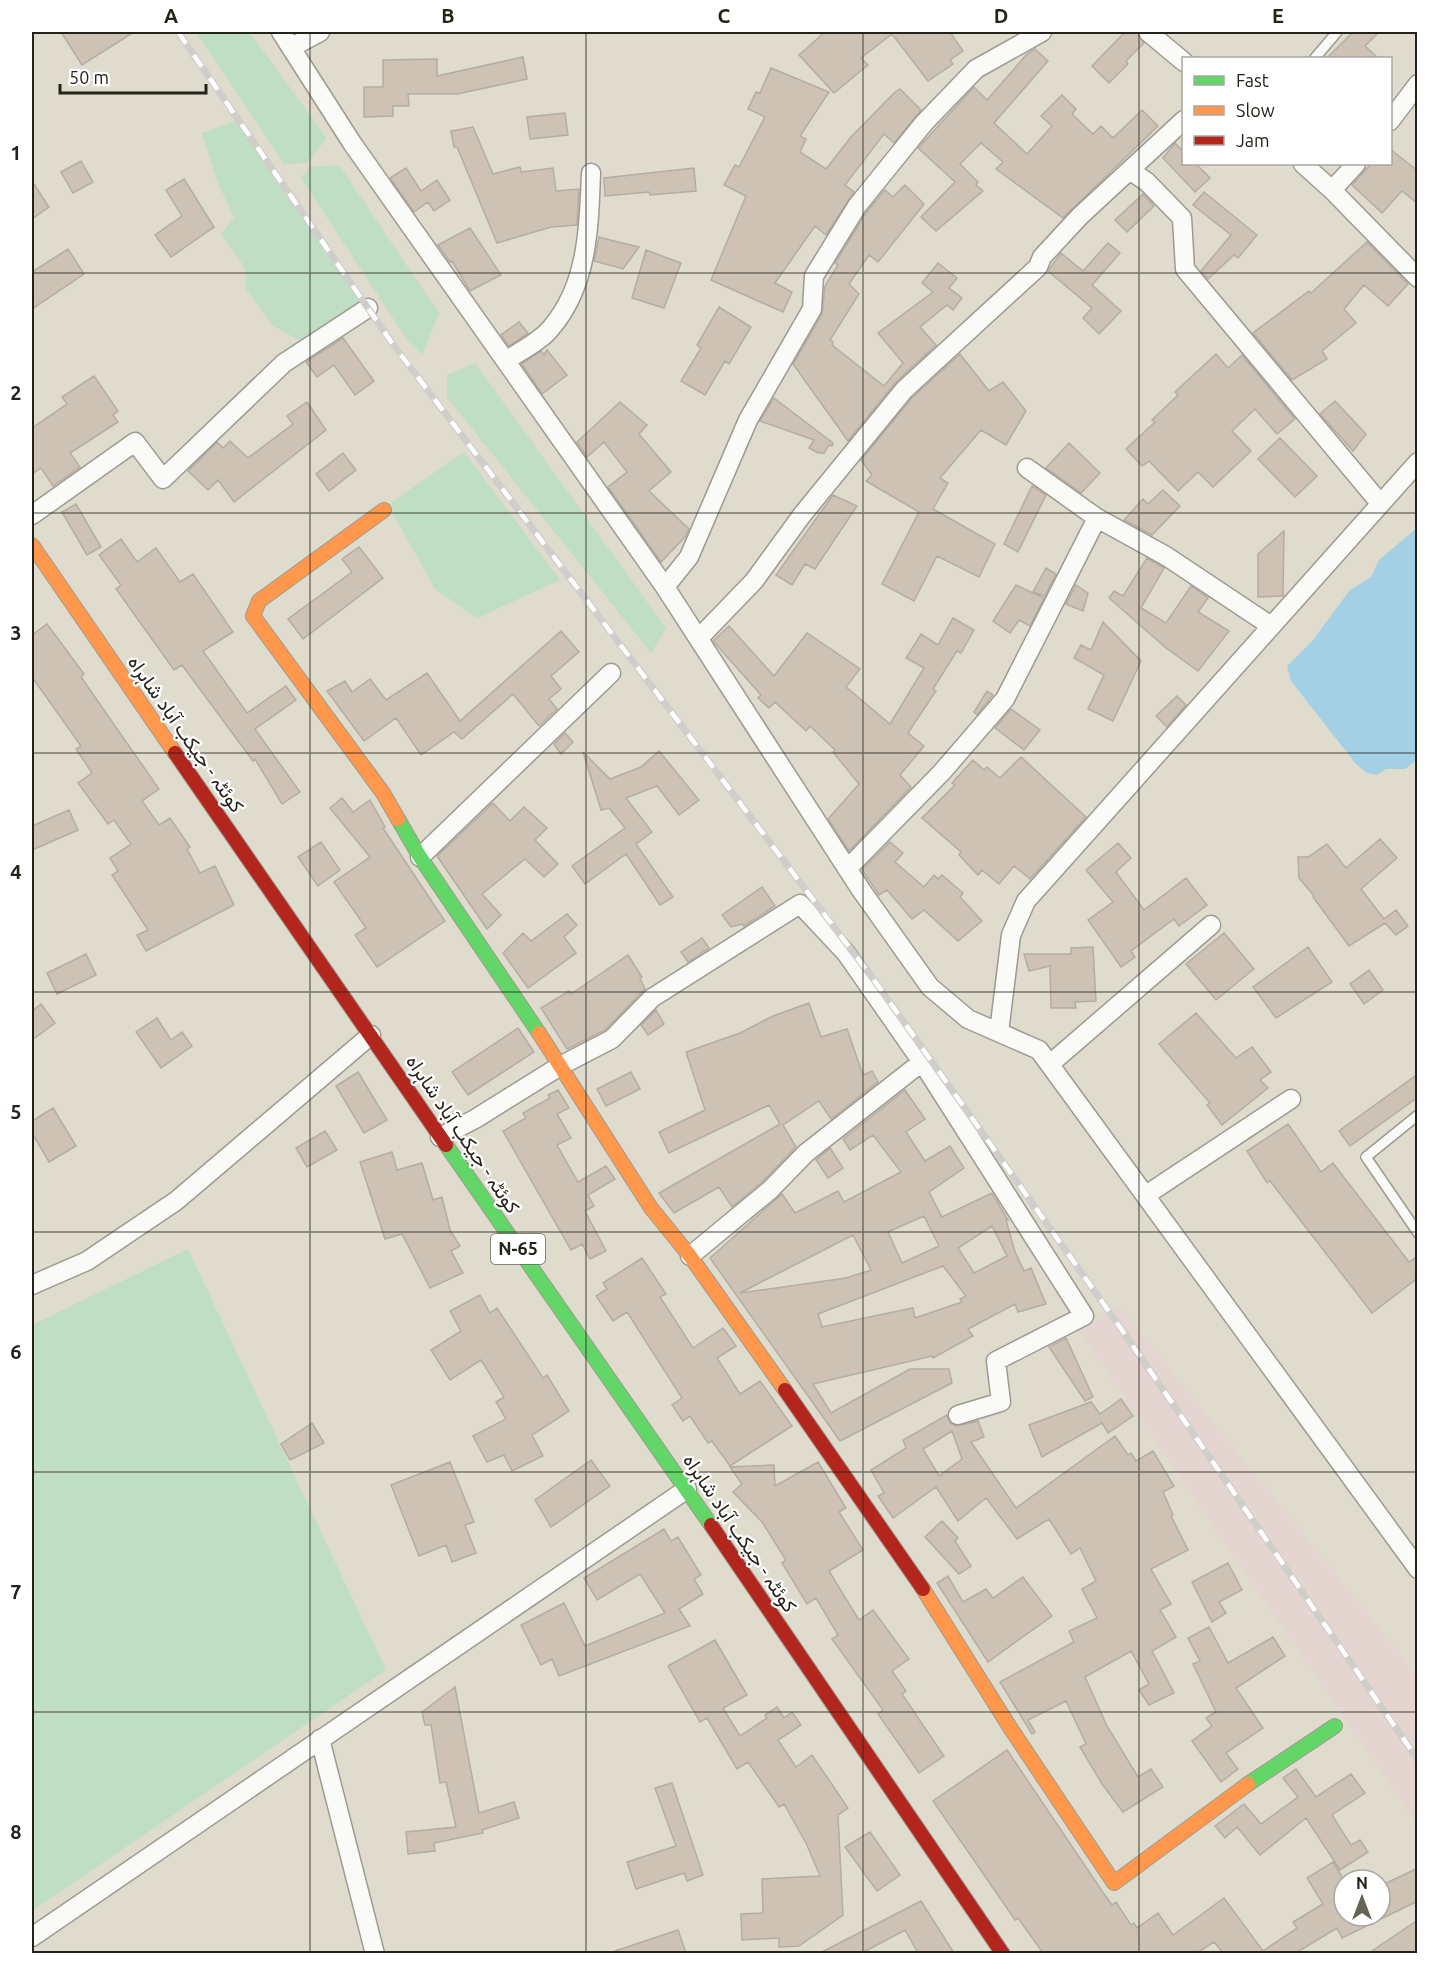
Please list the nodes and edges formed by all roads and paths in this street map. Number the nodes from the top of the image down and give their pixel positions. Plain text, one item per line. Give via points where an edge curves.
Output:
1 (281, 32) edge
2 (320, 32) edge
3 (1042, 32) edge
4 (1148, 32) edge
5 (1337, 32) edge
6 (292, 47) junction
7 (1316, 57) edge
8 (1182, 60) edge
9 (1418, 84) edge
10 (1392, 118) edge
11 (1182, 122) edge
12 (1304, 165) edge
13 (1355, 165) edge
14 (1131, 171) junction
15 (591, 173) dead end
16 (1332, 190) junction
17 (1418, 278) edge
18 (368, 308) dead end
19 (506, 361) junction
20 (1418, 462) edge
21 (1027, 468) dead end
22 (1379, 502) junction
23 (384, 510) dead end
24 (32, 515) edge
25 (1097, 518) junction
26 (32, 546) edge
27 (665, 587) junction
28 (1270, 626) junction
29 (699, 638) junction
30 (611, 673) dead end
31 (420, 857) junction
32 (848, 868) junction
33 (1211, 925) dead end
34 (999, 1032) junction
35 (371, 1035) junction
36 (922, 1062) junction
37 (1050, 1064) junction
38 (560, 1066) junction
39 (1291, 1099) dead end
40 (1418, 1116) edge
41 (440, 1137) junction
42 (1146, 1196) junction
43 (1418, 1233) edge
44 (690, 1256) junction
45 (32, 1285) edge
46 (958, 1415) dead end
47 (687, 1489) junction
48 (1418, 1569) edge
49 (1335, 1726) dead end
50 (320, 1739) junction
51 (32, 1937) edge
52 (999, 1952) edge
53 (375, 1953) edge

1 - 6 street
2 - 6 street
3 - 27 street via 976,69 924,123 857,206 814,276 812,309 748,420 689,557
4 - 8 street
5 - 7 lane
6 - 19 street via 352,143
9 - 10 street
11 - 14 street
12 - 16 street
13 - 16 street
14 - 22 street via 1182,218 1185,269
14 - 29 street via 1080,216 1042,257 1038,267 904,390 802,515 754,581
15 - 19 street via 589,236 577,284 551,329
16 - 17 street
18 - 24 street via 284,363 163,479 135,442
19 - 27 street
20 - 22 street
21 - 25 street
22 - 28 street
23 - 31 main road via 259,601 253,616 383,793
25 - 28 street via 1166,556
25 - 32 street via 1005,699 942,772
26 - 35 main road, کوئٹہ - جیکب آباد شاہراہ / N-65
27 - 29 street
28 - 34 street via 1026,901 1011,935
29 - 32 street
30 - 31 street
31 - 38 main road
32 - 34 street via 930,987 968,1019
33 - 37 street
34 - 37 street via 1039,1050
35 - 41 main road, کوئٹہ - جیکب آباد شاہراہ / N-65
35 - 45 street via 176,1201 87,1261
36 - 38 street via 846,953 800,904 652,998 612,1040
36 - 44 street via 806,1153 770,1190
36 - 46 street via 1084,1316 996,1361 1001,1402
37 - 42 street
38 - 41 street
38 - 44 main road via 651,1208
39 - 42 street
40 - 43 lane via 1366,1157
41 - 47 main road, کوئٹہ - جیکب آباد شاہراہ / N-65
42 - 48 street
44 - 49 main road via 954,1635 1011,1729 1114,1883 1241,1788
47 - 50 street
47 - 52 main road, کوئٹہ - جیکب آباد شاہراہ / N-65
50 - 51 street
50 - 53 street

